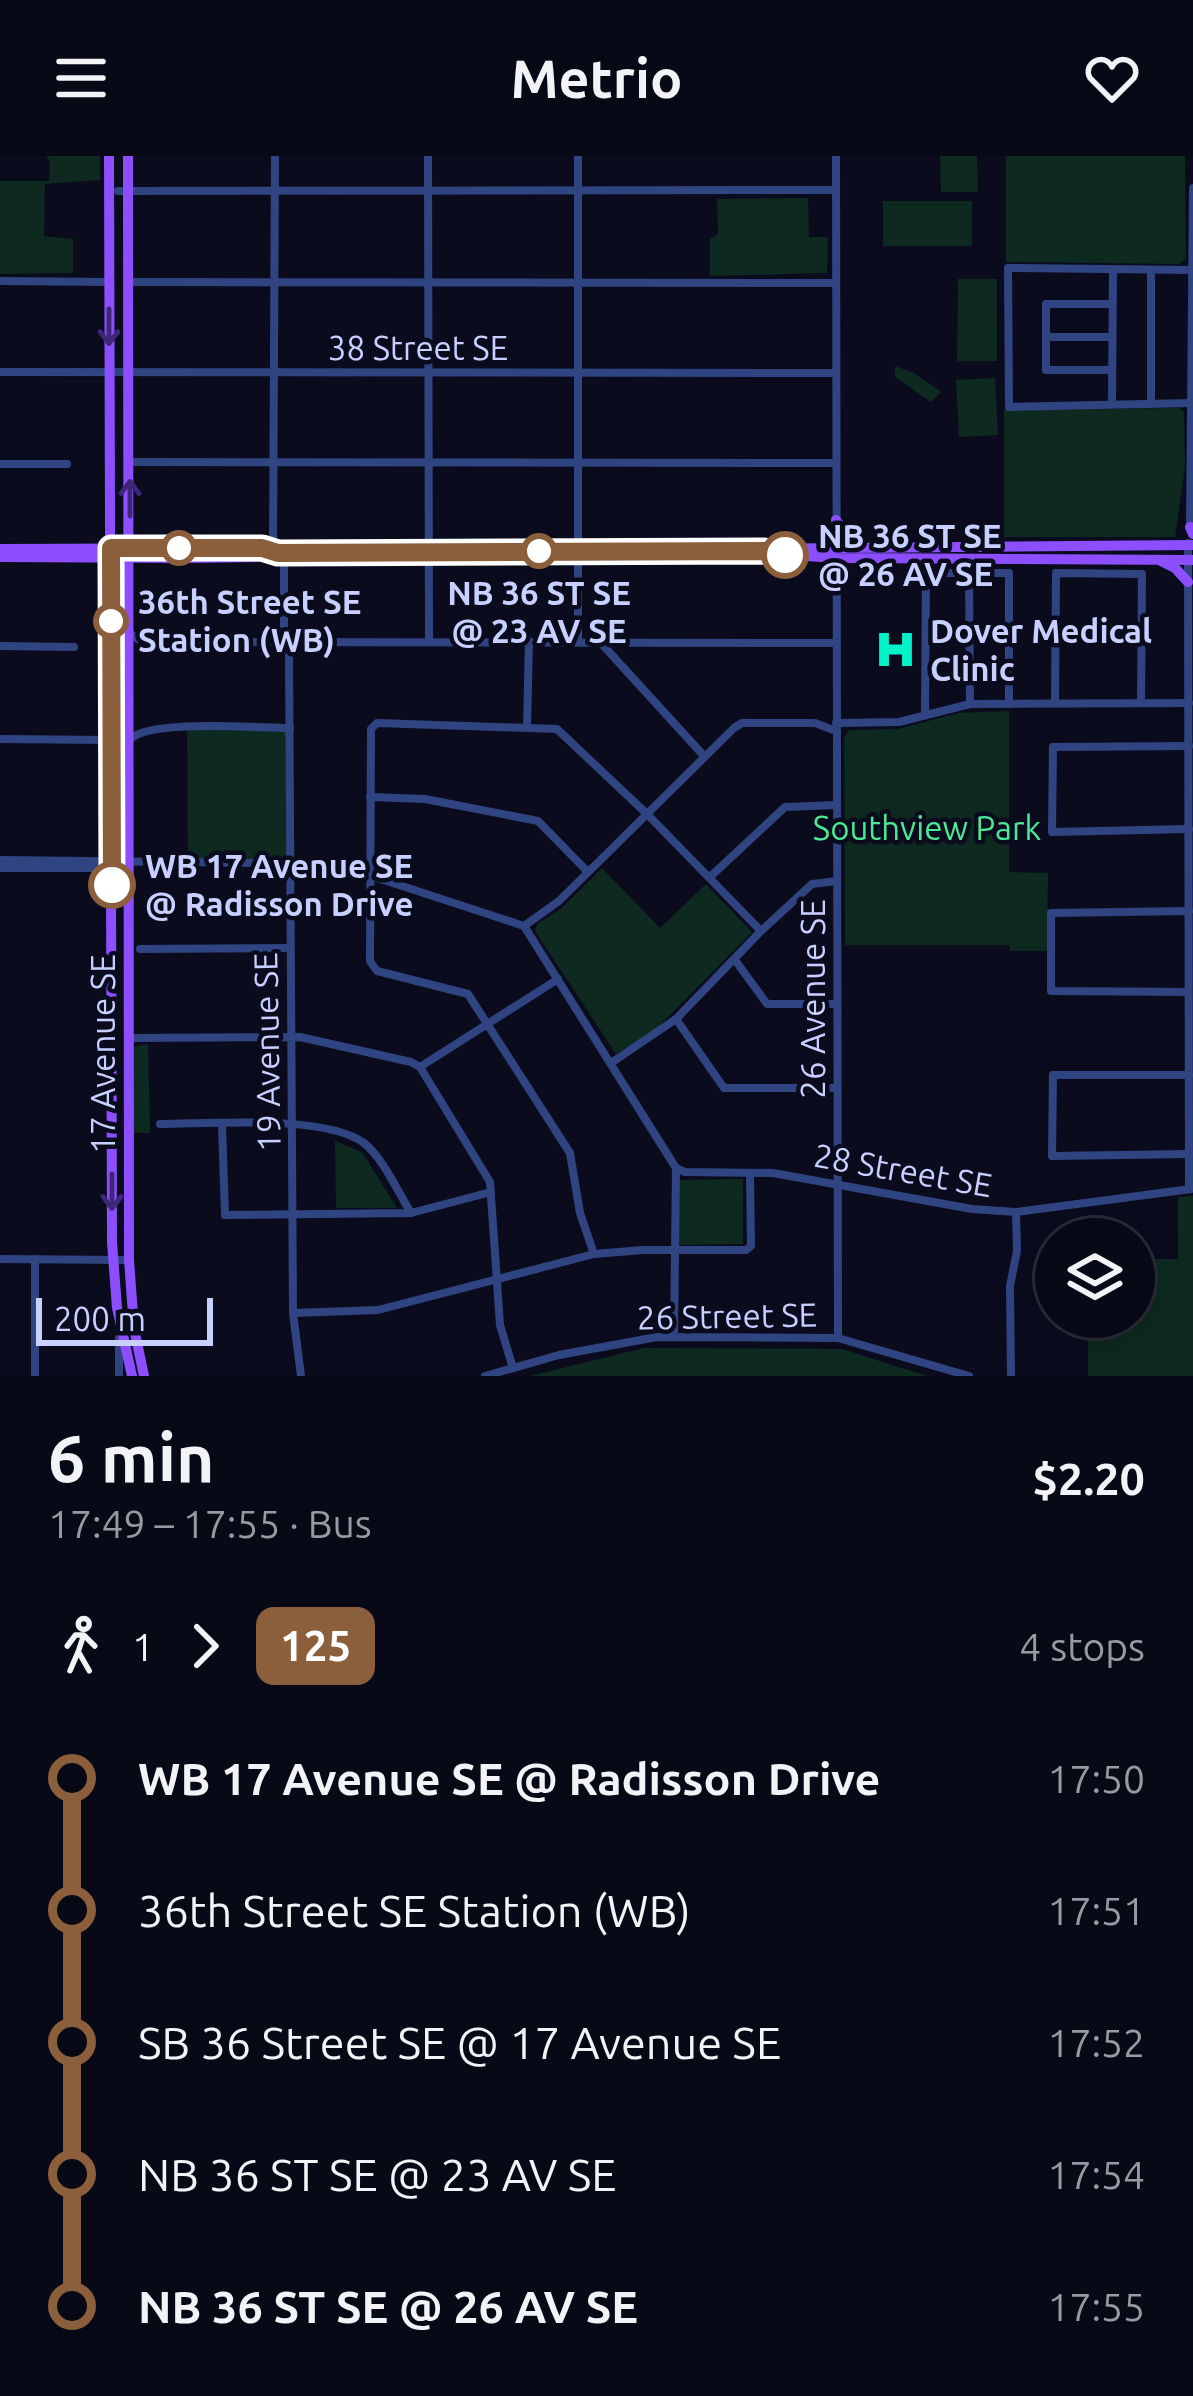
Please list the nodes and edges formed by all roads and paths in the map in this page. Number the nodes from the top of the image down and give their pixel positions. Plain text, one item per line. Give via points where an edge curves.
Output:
1 (109, 156) edge
2 (128, 156) edge
3 (275, 156) edge
4 (428, 156) edge
5 (578, 156) edge
6 (836, 156) edge
7 (1193, 188) edge
8 (275, 190) junction
9 (836, 190) junction
10 (123, 191) junction
11 (428, 192) junction
12 (578, 192) junction
13 (1113, 270) junction
14 (1150, 270) junction
15 (1192, 270) edge
16 (274, 280) junction
17 (0, 281) edge
18 (109, 282) junction
19 (128, 282) junction
20 (428, 282) junction
21 (578, 283) junction
22 (836, 283) junction
23 (1112, 304) junction
24 (1046, 337) junction
25 (1112, 337) junction
26 (1112, 370) junction
27 (0, 372) edge
28 (274, 372) junction
29 (428, 372) junction
30 (578, 372) junction
31 (109, 373) junction
32 (836, 373) junction
33 (128, 374) junction
34 (1112, 403) junction
35 (1192, 403) edge
36 (1151, 404) junction
37 (130, 463) junction
38 (273, 463) junction
39 (429, 463) junction
40 (578, 463) junction
41 (836, 463) junction
42 (0, 464) edge
43 (67, 464) dead end
44 (836, 520) junction
45 (1191, 538) edge
46 (869, 546) junction
47 (578, 551) junction
48 (429, 552) junction
49 (836, 552) junction
50 (0, 553) edge
51 (111, 553) junction
52 (129, 553) junction
53 (278, 553) junction
54 (1158, 560) junction
55 (1190, 560) edge
56 (969, 573) junction
57 (1188, 582) junction
58 (135, 637) junction
59 (429, 640) junction
60 (287, 641) junction
61 (529, 641) junction
62 (578, 642) junction
63 (599, 642) junction
64 (836, 644) junction
65 (0, 646) edge
66 (74, 647) dead end
67 (1055, 703) junction
68 (1142, 703) junction
69 (1189, 703) junction
70 (970, 704) junction
71 (1009, 704) junction
72 (925, 715) junction
73 (836, 722) junction
74 (814, 723) junction
75 (527, 727) junction
76 (290, 728) junction
77 (0, 739) edge
78 (112, 740) junction
79 (130, 740) junction
80 (1189, 746) junction
81 (704, 756) junction
82 (1191, 789) edge
83 (370, 797) junction
84 (837, 805) junction
85 (647, 814) junction
86 (1189, 829) junction
87 (290, 862) junction
88 (112, 863) junction
89 (130, 863) junction
90 (0, 864) edge
91 (588, 872) junction
92 (370, 875) junction
93 (710, 878) junction
94 (837, 881) junction
95 (1189, 911) junction
96 (524, 926) junction
97 (760, 931) junction
98 (290, 948) junction
99 (140, 949) dead end
100 (735, 960) junction
101 (558, 979) junction
102 (112, 983) junction
103 (1189, 992) junction
104 (836, 1004) junction
105 (676, 1019) junction
106 (488, 1024) junction
107 (291, 1037) junction
108 (128, 1038) junction
109 (610, 1063) junction
110 (420, 1067) junction
111 (1189, 1075) junction
112 (837, 1088) junction
113 (292, 1123) junction
114 (160, 1124) dead end
115 (222, 1124) junction
116 (1189, 1154) junction
117 (676, 1168) junction
118 (750, 1173) junction
119 (837, 1184) junction
120 (1191, 1189) edge
121 (491, 1192) junction
122 (1016, 1212) junction
123 (411, 1213) junction
124 (293, 1215) junction
125 (674, 1251) junction
126 (594, 1254) junction
127 (0, 1259) edge
128 (35, 1259) junction
129 (113, 1260) junction
130 (129, 1260) junction
131 (496, 1280) junction
132 (293, 1313) junction
133 (119, 1323) junction
134 (674, 1337) junction
135 (838, 1338) junction
136 (513, 1368) junction
137 (35, 1376) edge
138 (119, 1376) edge
139 (132, 1376) edge
140 (144, 1376) edge
141 (301, 1376) edge
142 (485, 1376) edge
143 (969, 1376) edge
144 (1011, 1376) edge

1 - 18 main road, 17 Avenue SE
2 - 10 main road, 17 Avenue SE
3 - 8 street, 19 Avenue SE
4 - 11 street
5 - 12 street
6 - 9 street, 26 Avenue SE
7 - 15 street
8 - 10 street
8 - 11 street
8 - 16 street, 19 Avenue SE
9 - 12 street
9 - 22 street, 26 Avenue SE
10 - 19 main road, 17 Avenue SE
11 - 12 street
11 - 20 street
12 - 21 street
13 - 14 street
13 - 23 street
13 - 34 street via 1008,268 1009,407
14 - 15 street
14 - 36 street
15 - 35 street
16 - 19 street
16 - 20 street
16 - 28 street, 19 Avenue SE
17 - 18 street
18 -> 31 main road, 17 Avenue SE
19 - 33 main road, 17 Avenue SE
20 - 21 street
20 - 29 street
21 - 22 street
21 - 30 street
22 - 32 street, 26 Avenue SE
23 - 24 street via 1046,304
23 - 25 street
24 - 25 street
24 - 26 street via 1046,370
25 - 26 street
26 - 34 street
27 - 31 street, 38 Street SE
28 - 29 street, 38 Street SE
28 - 33 street, 38 Street SE
28 - 38 street, 19 Avenue SE
29 - 30 street, 38 Street SE
29 - 39 street
30 - 32 street, 38 Street SE
30 - 40 street
31 - 33 street, 38 Street SE
31 - 51 main road, 17 Avenue SE
32 - 41 street, 26 Avenue SE
33 - 37 main road, 17 Avenue SE
34 - 36 street
35 - 36 street
35 - 45 street
37 - 38 street
52 -> 37 main road, 17 Avenue SE
38 - 39 street
38 - 53 street, 19 Avenue SE
39 - 40 street
39 - 48 street
40 - 41 street
40 - 47 street
41 - 44 street, 26 Avenue SE
42 - 43 street
44 - 46 main road
44 - 49 street, 26 Avenue SE
45 - 46 main road
45 - 55 street
46 - 49 main road
47 - 48 main road
47 - 49 main road
47 - 62 street
48 - 53 main road
48 - 59 street
49 - 54 main road
49 - 64 street, 26 Avenue SE
50 - 51 main road
51 - 52 main road
51 - 78 main road, 17 Avenue SE
52 - 53 main road
52 - 58 main road, 17 Avenue SE
53 - 60 street, 19 Avenue SE
54 - 55 main road
54 - 57 main road
55 - 57 street
56 - 70 street
56 - 71 street via 1009,573
56 - 72 street via 926,573
57 - 69 street
58 - 60 street
58 - 79 main road, 17 Avenue SE
59 - 60 street
59 - 61 street
60 - 76 street, 19 Avenue SE
61 - 62 street
61 - 75 street
62 - 63 street
63 - 64 street
63 - 81 street
64 - 73 street, 26 Avenue SE
65 - 66 street
67 - 68 street
67 - 68 street via 1056,573 1142,574
67 - 71 street
68 - 69 street
69 - 80 street
70 - 71 street
70 - 72 street
72 - 73 street
73 - 74 street
73 - 74 street
73 - 84 street, 26 Avenue SE
74 - 81 street via 742,723
75 - 83 street via 377,723
75 - 85 street via 566,734
76 - 79 street via 140,730
76 - 87 street, 19 Avenue SE
77 - 78 street
78 - 88 main road, 17 Avenue SE
79 - 89 main road, 17 Avenue SE
80 - 82 street
80 - 86 street via 1053,746 1052,832
81 - 85 street
82 - 86 street
83 - 91 street via 538,820
83 - 92 street
84 - 93 street via 785,807
84 - 94 street, 26 Avenue SE
85 - 91 street
85 - 93 street
86 - 95 street
87 - 89 street
87 - 92 street
87 - 98 street, 19 Avenue SE
88 - 89 street
88 - 90 street
88 - 102 main road, 17 Avenue SE
89 - 108 main road, 17 Avenue SE
91 - 96 street
92 - 96 street
92 - 106 street via 370,961 377,971 468,994
93 - 97 street
94 - 97 street via 812,884
94 - 104 street, 26 Avenue SE
95 - 103 street
95 - 103 street via 1051,913 1051,991
96 - 101 street
97 - 100 street
98 - 99 street
98 - 107 street, 19 Avenue SE
100 - 104 street via 767,1004
100 - 105 street
101 - 106 street
101 - 109 street
102 - 108 main road via 117,1027
102 -> 129 main road, 17 Avenue SE
103 - 111 street
104 - 112 street, 26 Avenue SE
105 - 109 street
105 - 112 street via 724,1088
106 - 110 street
106 - 126 street via 570,1154
107 - 108 street
107 - 110 street
107 - 113 street, 19 Avenue SE
108 - 130 main road, 17 Avenue SE
109 - 117 street
110 - 121 street
111 - 116 street
111 - 116 street via 1053,1075 1052,1156
112 - 119 street, 26 Avenue SE
113 - 115 street
113 - 123 street via 366,1144
113 - 124 street, 19 Avenue SE
114 - 115 street
115 - 124 street via 223,1212
116 - 120 street
117 - 118 street, 28 Street SE
117 - 125 street
118 - 119 street, 28 Street SE
118 - 125 street via 751,1246
119 - 122 street, 28 Street SE
119 - 135 street, 26 Avenue SE
120 - 122 street, 28 Street SE
121 - 123 street
121 - 131 street
122 - 144 street
123 - 124 street
124 - 132 street, 19 Avenue SE
125 - 126 street
125 - 134 street
126 - 131 street
127 - 128 street
128 - 129 street
128 - 137 street
129 - 130 street
129 - 133 main road, 17 Avenue SE
130 - 140 main road, 17 Avenue SE
131 - 132 street via 378,1310
131 - 136 street
132 - 141 street, 19 Avenue SE
133 - 138 street, 17 Avenue SE
133 - 139 main road, 17 Avenue SE
134 - 135 street, 26 Street SE
134 - 136 street, 26 Street SE
135 - 143 street, 26 Street SE
136 - 142 street, 26 Street SE

